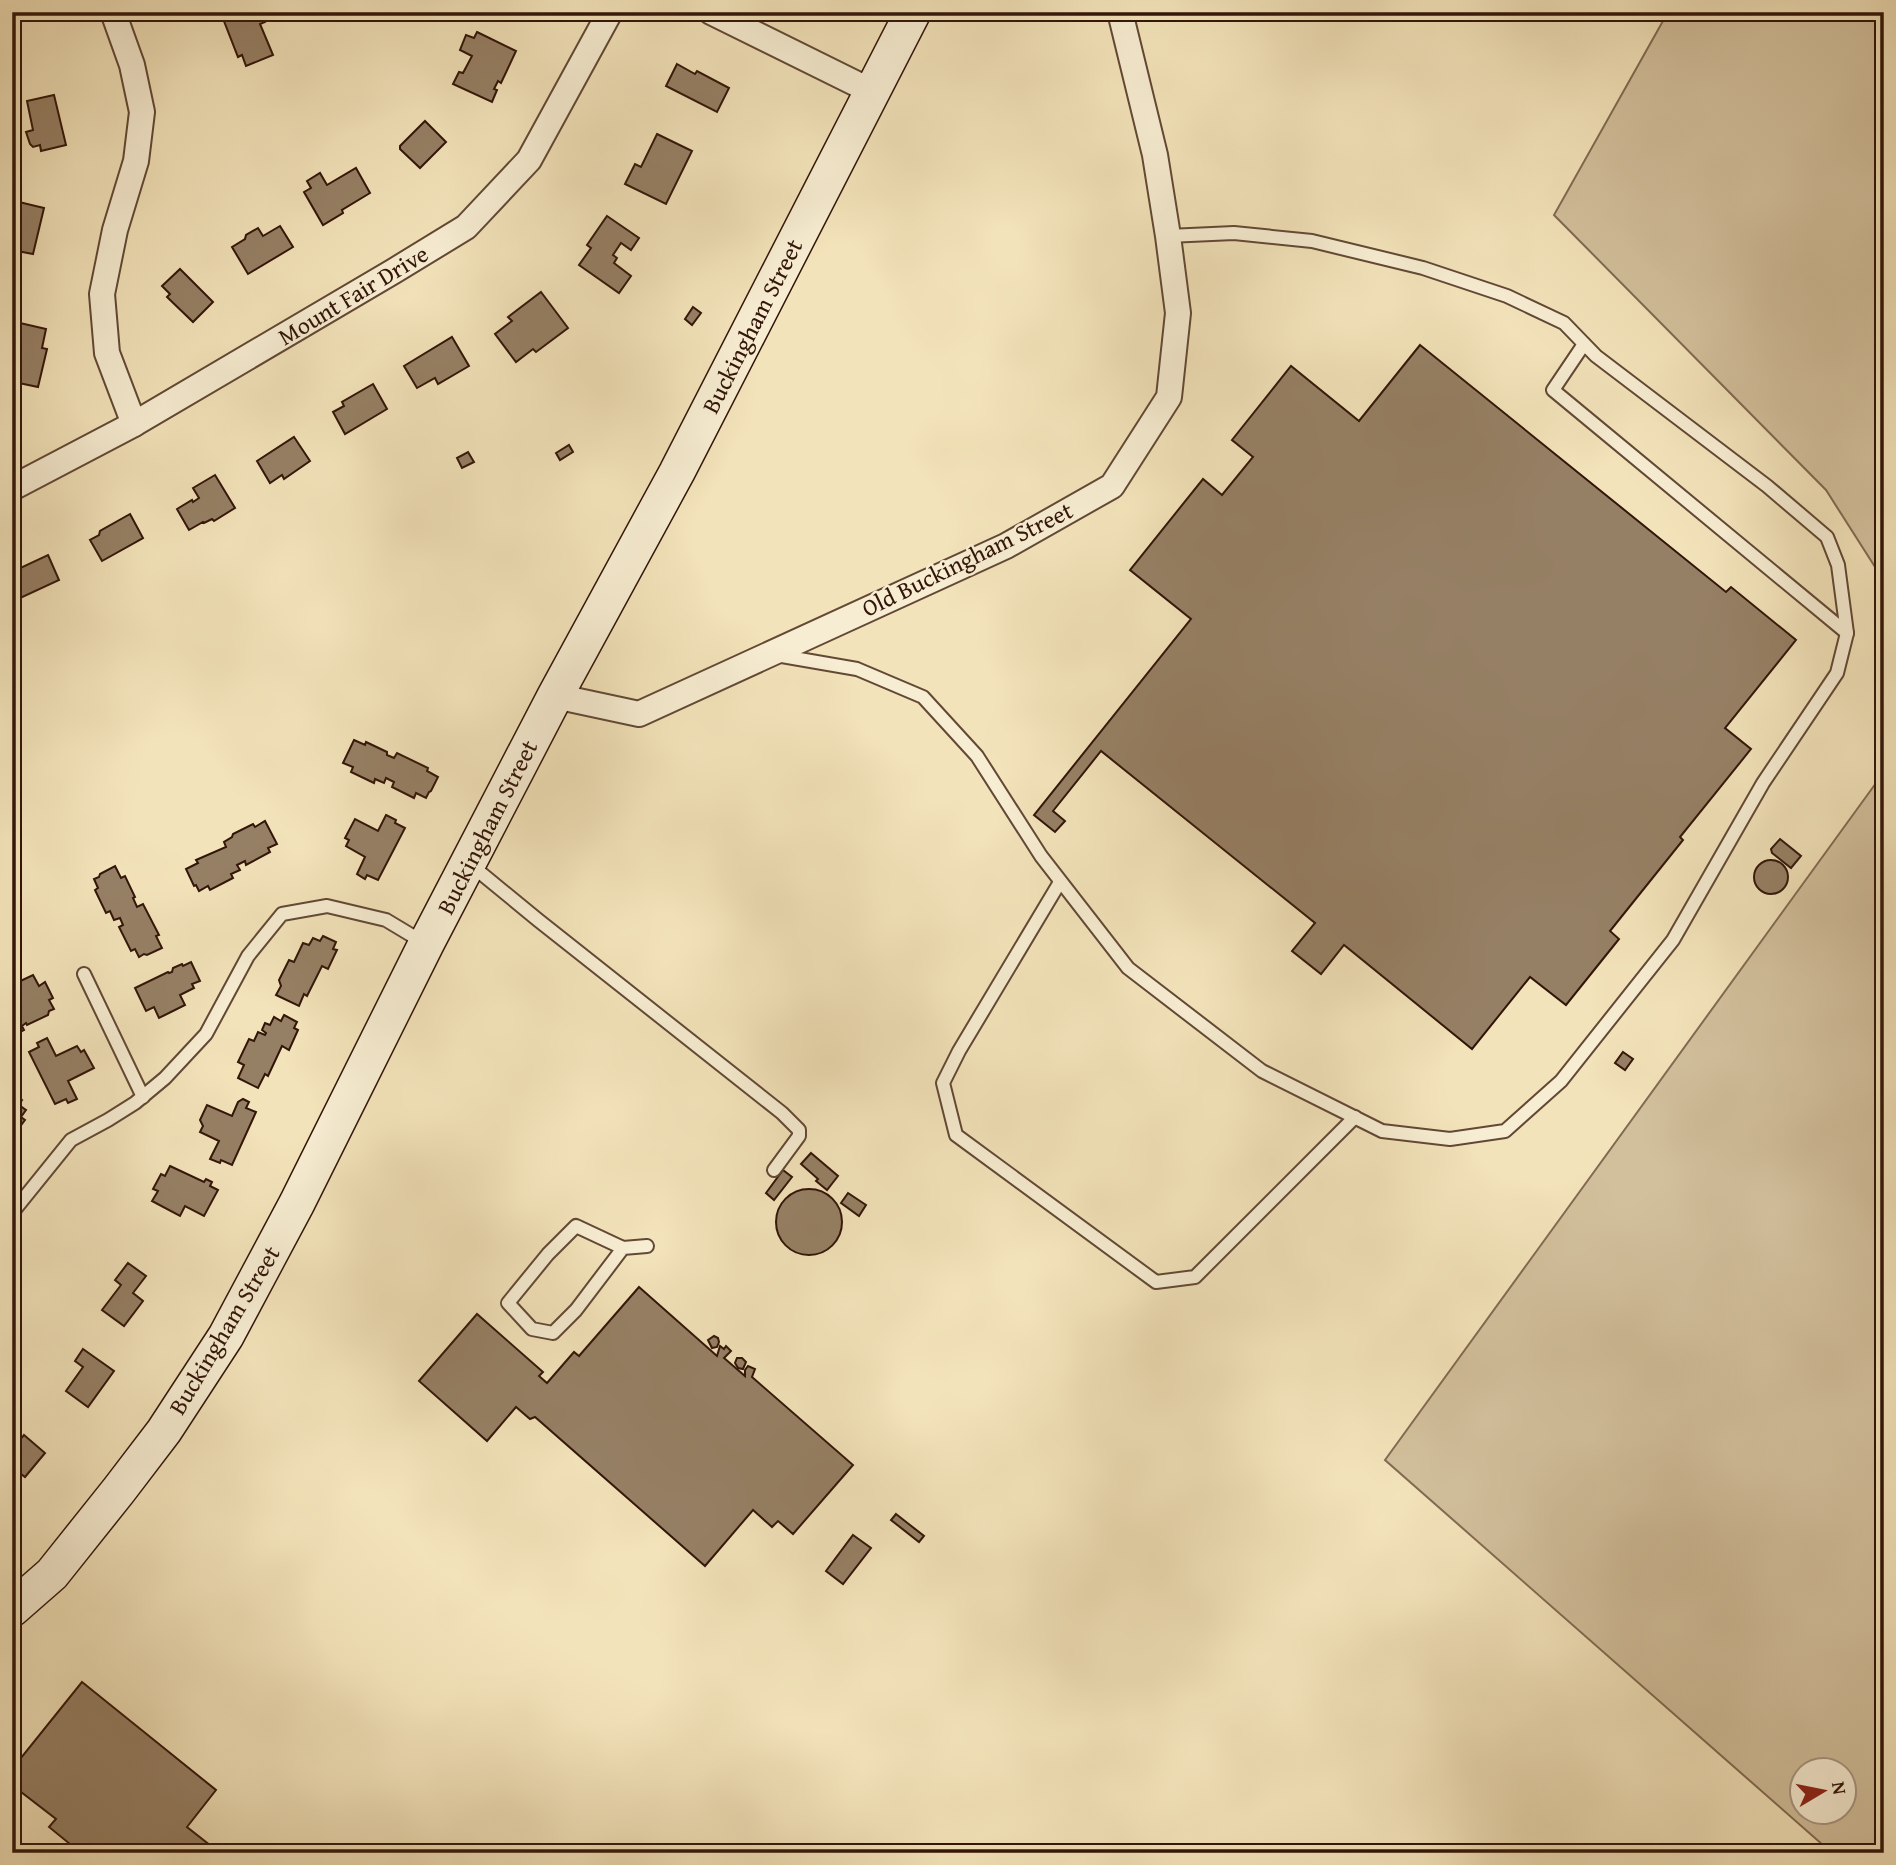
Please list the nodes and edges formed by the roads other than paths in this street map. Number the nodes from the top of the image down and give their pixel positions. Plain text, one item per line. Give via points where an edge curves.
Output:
1 (113, 12) edge
2 (610, 12) edge
3 (711, 12) edge
4 (913, 12) edge
5 (1121, 12) edge
6 (873, 92) junction
7 (1168, 236) junction
8 (1584, 344) junction
9 (134, 424) junction
10 (12, 488) edge
11 (1847, 633) junction
12 (769, 654) junction
13 (555, 696) junction
14 (468, 862) junction
15 (1060, 882) junction
16 (426, 944) junction
17 (84, 974) dead end
18 (143, 1097) junction
19 (1354, 1117) junction
20 (774, 1170) dead end
21 (12, 1213) edge
22 (647, 1246) dead end
23 (623, 1248) junction
24 (12, 1609) edge

1 - 9 street via 142,112 136,161 102,294 107,353
2 - 9 street, Mount Fair Drive via 529,160 466,227
3 - 6 street
4 - 6 main road, Buckingham Street
5 - 7 street, Old Buckingham Street via 1155,155
6 - 13 main road, Buckingham Street via 677,472
7 - 8 lane via 1234,233 1312,242 1423,268 1507,296 1564,323
7 - 12 street, Old Buckingham Street via 1178,313 1169,397 1112,486 1006,546
8 - 11 lane via 1827,537 1838,565
8 - 11 lane via 1553,390
9 - 10 street, Mount Fair Drive
11 - 19 lane via 1837,673 1763,783 1673,940 1561,1081 1505,1131 1450,1139 1382,1131
12 - 13 street, Old Buckingham Street via 639,714
12 - 15 lane via 857,668 923,697 977,756
13 - 14 main road, Buckingham Street
14 - 16 main road, Buckingham Street
14 - 20 lane via 799,1130
15 - 19 lane via 1128,968 1262,1072
15 - 19 lane via 943,1083 956,1135 1156,1282 1195,1277
16 - 18 lane via 386,920 327,906 282,914 248,956 206,1034
16 - 24 main road, Buckingham Street via 226,1336 119,1490 52,1574
17 - 18 lane
18 - 21 lane via 71,1140
22 - 23 lane
23 - 23 lane via 553,1333 533,1329 508,1303 576,1226

